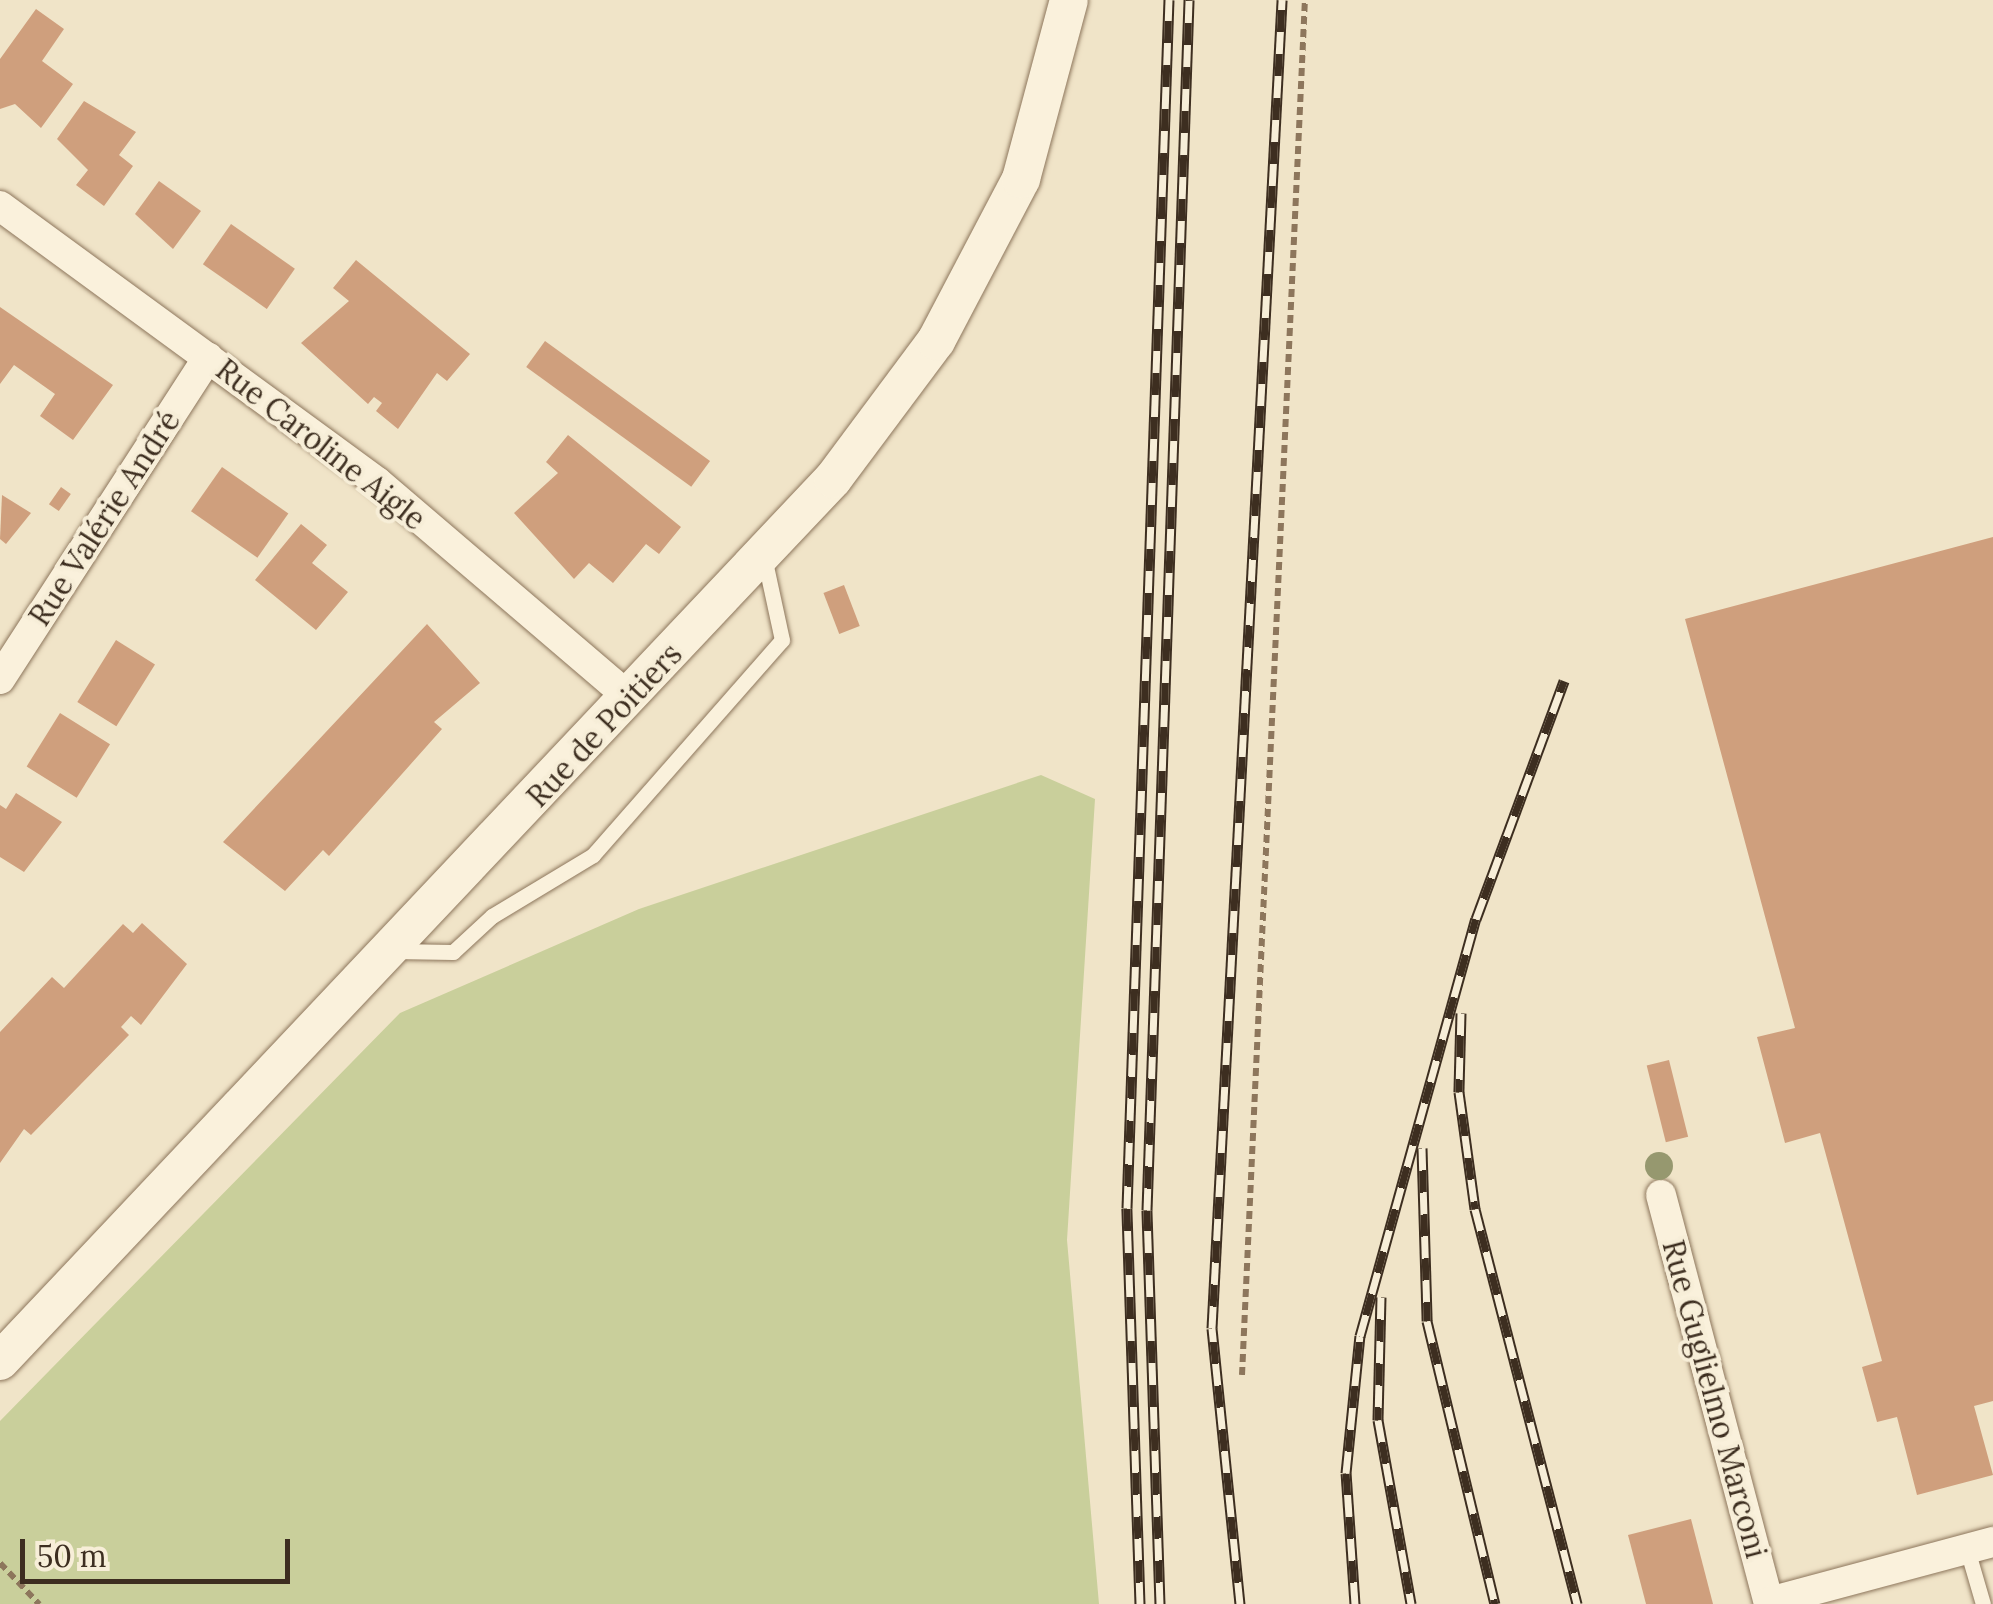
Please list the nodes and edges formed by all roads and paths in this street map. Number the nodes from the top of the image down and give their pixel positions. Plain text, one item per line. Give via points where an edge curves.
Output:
1 (1069, 0) edge
2 (1305, 0) edge
3 (0, 206) edge
4 (208, 357) junction
5 (763, 554) junction
6 (4, 666) edge
7 (630, 698) junction
8 (394, 952) junction
9 (1661, 1195) dead end
10 (0, 1361) edge
11 (1242, 1375) dead end
12 (1980, 1546) edge
13 (0, 1563) edge
14 (1769, 1603) edge
15 (39, 1604) edge
16 (1982, 1604) edge

1 - 5 street, Rue de Poitiers via 1022,179 936,341
2 - 11 path
3 - 4 street, Rue Caroline Aigle
4 - 6 street, Rue Valérie André
4 - 7 street, Rue Caroline Aigle via 377,482
5 - 7 street, Rue de Poitiers
5 - 8 lane via 782,640 593,855 492,916 453,952
7 - 8 street, Rue de Poitiers
8 - 10 street, Rue de Poitiers
9 - 14 street, Rue Guglielmo Marconi
12 - 14 street
12 - 16 lane
13 - 15 path

